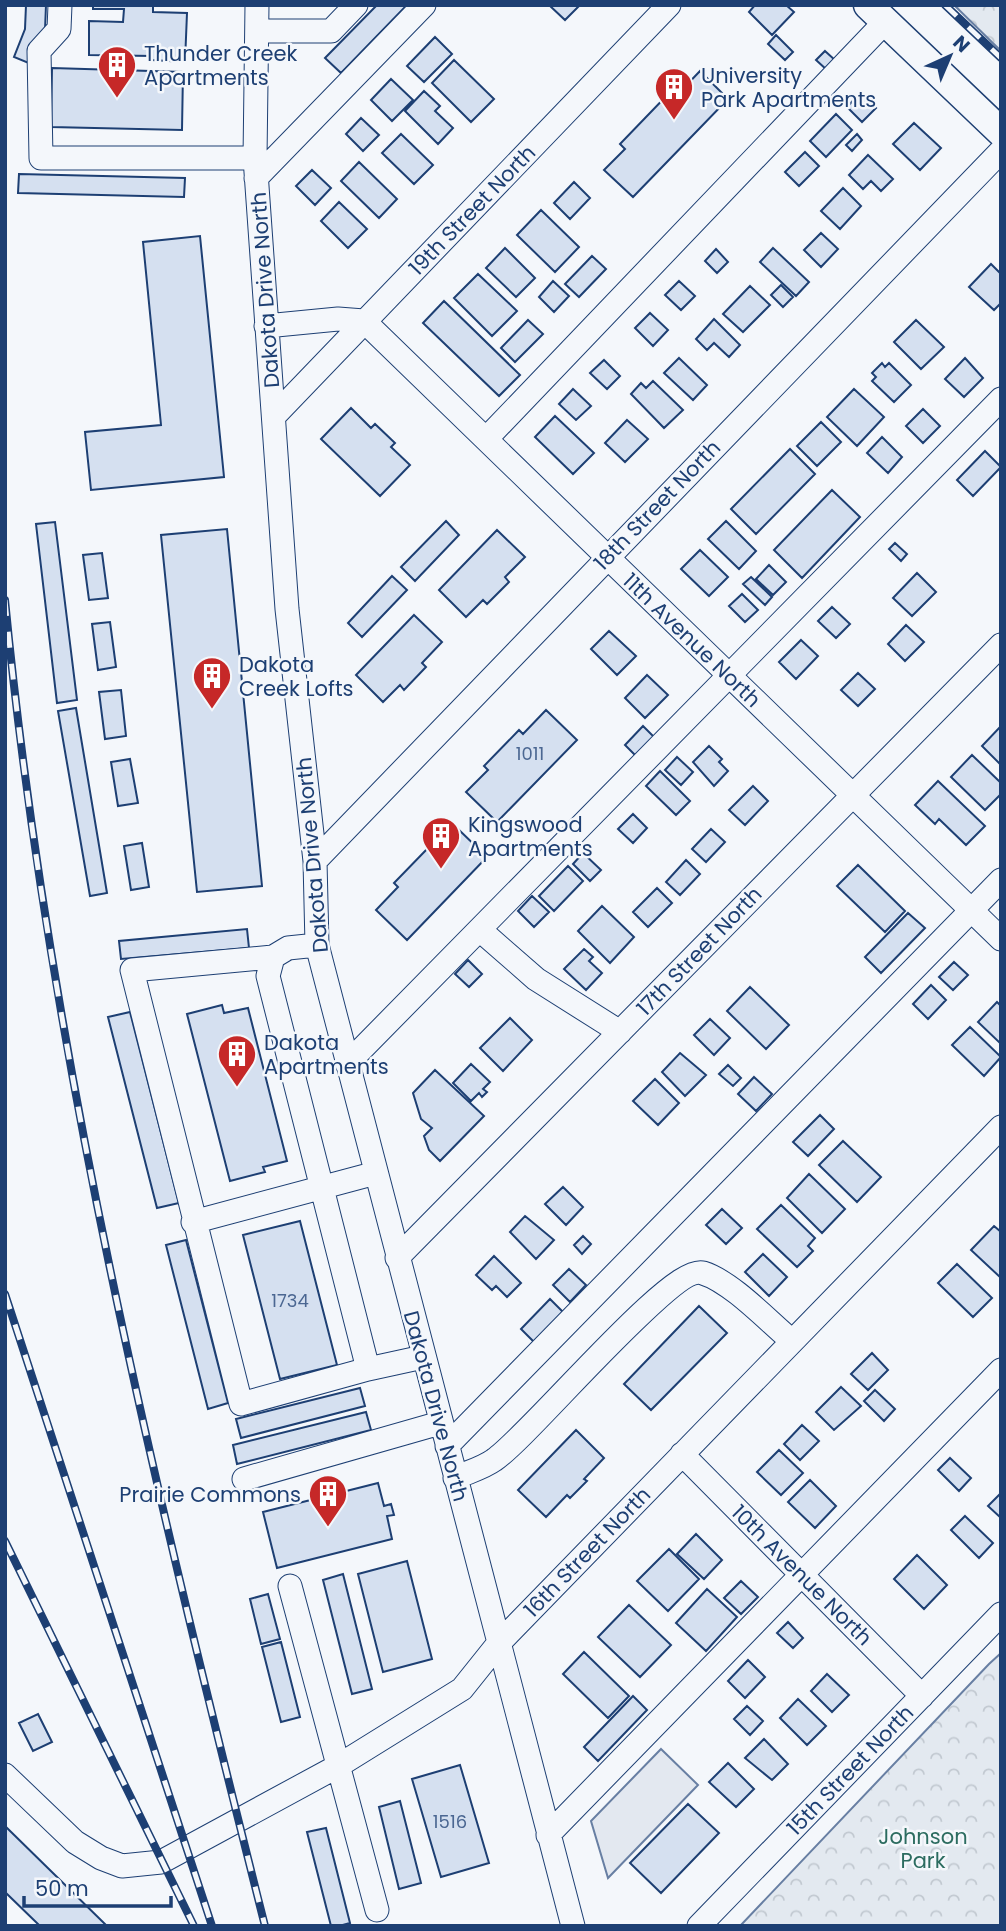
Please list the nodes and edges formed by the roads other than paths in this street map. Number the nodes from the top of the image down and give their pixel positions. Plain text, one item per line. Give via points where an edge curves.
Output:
1 (60, 5) edge
2 (257, 5) edge
3 (356, 5) edge
4 (424, 5) edge
5 (670, 5) edge
6 (876, 14) edge
7 (257, 32) junction
8 (1001, 132) edge
9 (1001, 151) edge
10 (256, 168) junction
11 (364, 321) junction
12 (266, 326) junction
13 (1001, 399) edge
14 (275, 415) junction
15 (487, 438) junction
16 (607, 557) junction
17 (1001, 645) edge
18 (730, 676) junction
19 (852, 794) junction
20 (315, 862) junction
21 (1001, 880) edge
22 (971, 910) junction
23 (480, 930) junction
24 (1001, 939) edge
25 (317, 945) junction
26 (273, 957) junction
27 (620, 1032) junction
28 (347, 1064) junction
29 (1001, 1127) edge
30 (376, 1174) junction
31 (322, 1189) junction
32 (193, 1222) junction
33 (397, 1258) junction
34 (792, 1341) junction
35 (423, 1357) junction
36 (368, 1369) junction
37 (1001, 1370) edge
38 (440, 1423) junction
39 (447, 1446) junction
40 (682, 1454) junction
41 (455, 1478) junction
42 (244, 1479) dead end
43 (802, 1574) junction
44 (290, 1586) dead end
45 (1001, 1614) edge
46 (498, 1644) junction
47 (922, 1696) junction
48 (338, 1766) junction
49 (5, 1776) edge
50 (548, 1835) junction
51 (377, 1910) dead end
52 (573, 1926) edge
53 (699, 1926) edge

1 - 10 street via 59,29 39,51 41,158
2 - 7 street, Dakota Drive North
3 - 7 street via 331,31
4 - 10 street
5 - 11 street, 19th Street North
6 - 8 main road
6 - 15 street
7 - 10 street, Dakota Drive North
9 - 16 street, 18th Street North
10 - 12 street, Dakota Drive North
11 - 12 street via 338,318
11 - 14 street, 19th Street North
11 - 15 street, 11th Avenue North
12 - 14 street, Dakota Drive North
13 - 18 street
14 - 20 street, Dakota Drive North via 289,634
15 - 16 street, 11th Avenue North
16 - 18 street, 11th Avenue North
16 - 20 street, 18th Street North
17 - 19 street, 17th Street North
18 - 19 street, 11th Avenue North
18 - 23 street
19 - 22 street, 11th Avenue North
19 - 27 street, 17th Street North
20 - 25 street, Dakota Drive North
21 - 22 street
22 - 24 street, 11th Avenue North
22 - 39 street
23 - 27 street via 536,979
23 - 28 street
25 - 26 street via 288,947
25 - 28 street, Dakota Drive North
26 - 31 street via 268,976
26 - 32 street via 132,970
27 - 33 street, 17th Street North
28 - 30 street, Dakota Drive North
29 - 34 street, 16th Street North
30 - 31 street
30 - 33 street, Dakota Drive North
31 - 32 street
31 - 36 street
32 - 36 street via 241,1404
33 - 35 street, Dakota Drive North
34 - 40 street, 16th Street North
34 - 41 street via 722,1283 692,1272 630,1324 494,1460
35 - 36 street
35 - 38 street, Dakota Drive North
37 - 43 street
38 - 39 street, Dakota Drive North
38 - 42 street
39 - 41 street, Dakota Drive North
40 - 43 street, 10th Avenue North
40 - 46 street, 16th Street North
41 - 46 street, Dakota Drive North
43 - 47 street, 10th Avenue North
43 - 50 street
44 - 48 street
45 - 47 street, 15th Street North
46 - 48 street, 16th Street North via 462,1689
46 - 50 street, Dakota Drive North
47 - 53 street, 15th Street North
48 - 49 street, 16th Street North via 161,1862 122,1866 75,1842
48 - 51 street
50 - 52 street, Dakota Drive North

